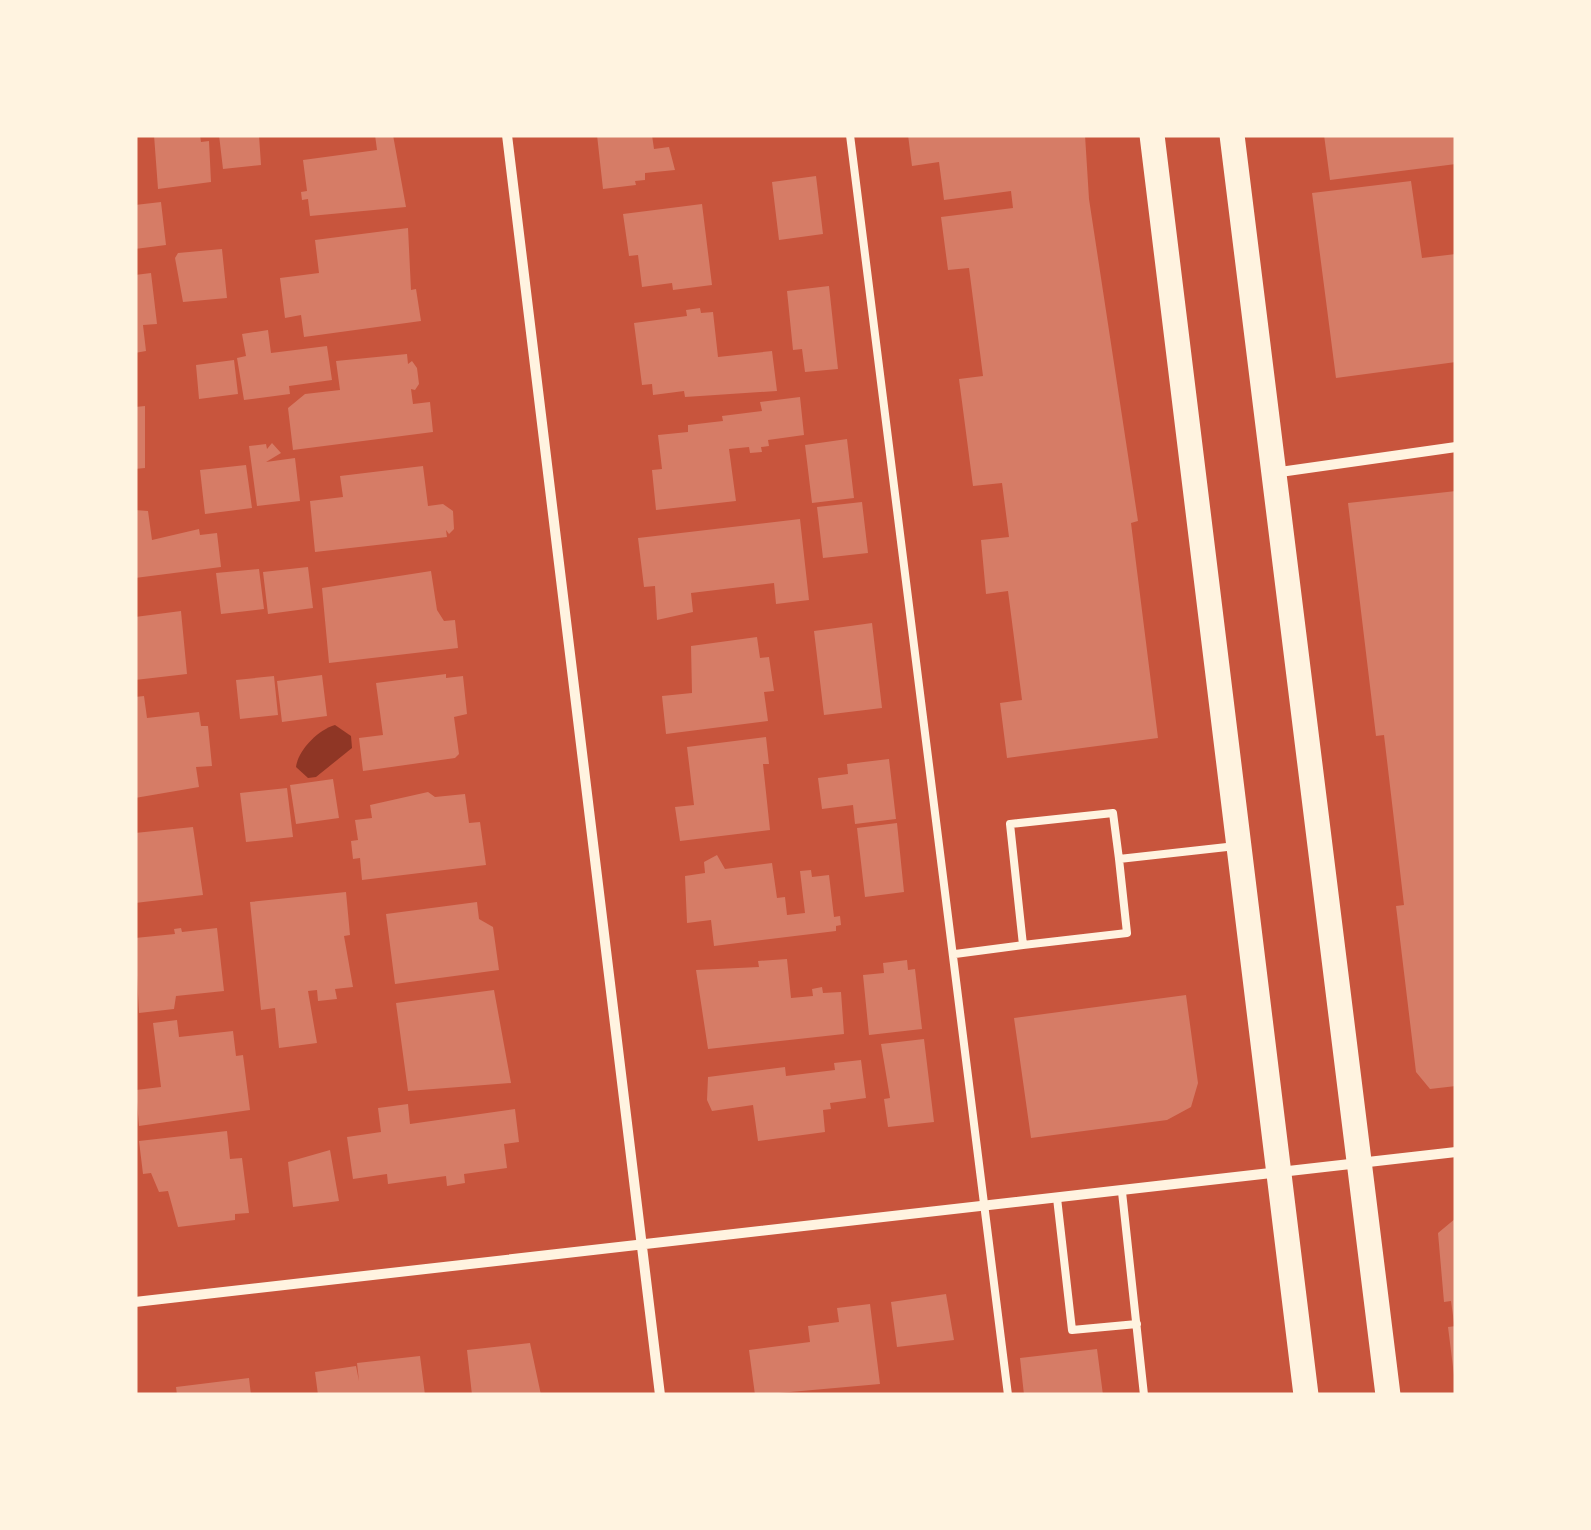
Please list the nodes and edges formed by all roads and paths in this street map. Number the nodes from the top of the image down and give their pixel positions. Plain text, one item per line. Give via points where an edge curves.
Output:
1 (506, 135) edge
2 (850, 135) edge
3 (1152, 135) edge
4 (1232, 135) edge
5 (1456, 447) edge
6 (1272, 473) junction
7 (1240, 845) junction
8 (1118, 860) junction
9 (1023, 945) junction
10 (955, 954) junction
11 (1456, 1152) edge
12 (1361, 1166) junction
13 (1282, 1174) junction
14 (1122, 1192) junction
15 (1057, 1198) junction
16 (988, 1206) junction
17 (642, 1245) junction
18 (135, 1302) edge
19 (1136, 1324) junction
20 (660, 1395) edge
21 (1008, 1395) edge
22 (1144, 1395) edge
23 (1306, 1395) edge
24 (1388, 1395) edge

1 - 17 street
2 - 10 lane
3 - 7 main road
4 - 6 main road
5 - 6 street
6 - 12 main road
7 - 8 lane
7 - 13 main road
8 - 9 lane via 1127,933
8 - 9 lane via 1113,813 1010,824
9 - 10 lane
10 - 16 lane
11 - 12 street
12 - 13 street
12 - 24 main road
13 - 14 street
13 - 23 main road
14 - 15 street
14 - 19 lane
15 - 16 street
15 - 19 lane via 1072,1330
16 - 17 street
16 - 21 lane
17 - 18 street
17 - 20 street
19 - 22 lane

